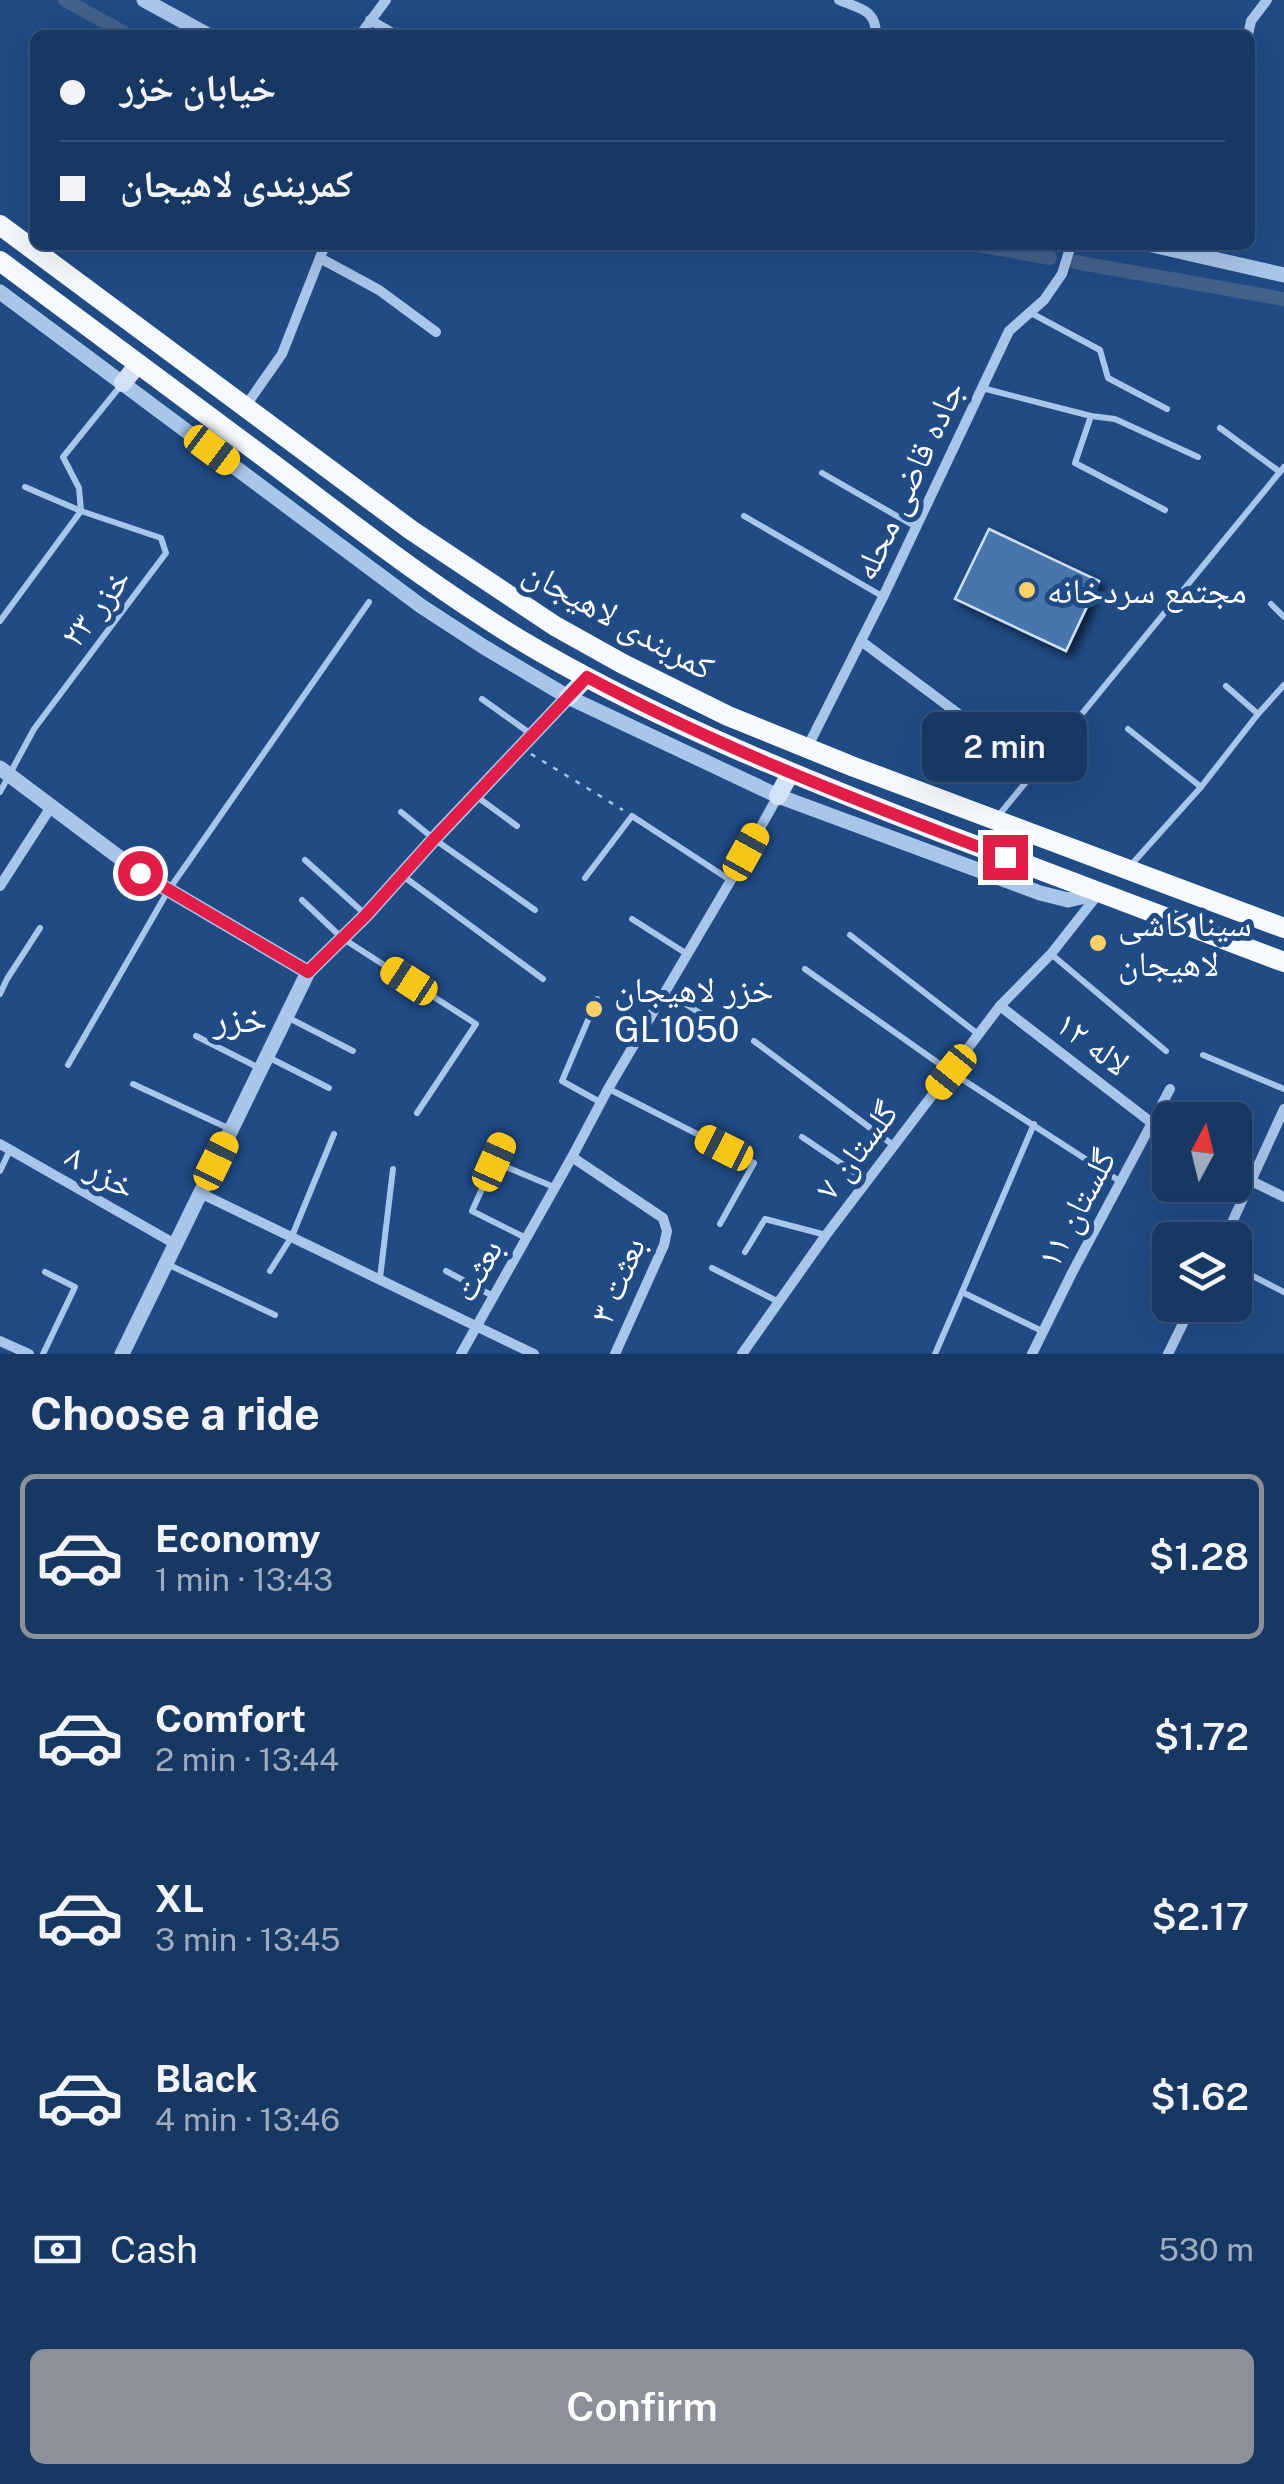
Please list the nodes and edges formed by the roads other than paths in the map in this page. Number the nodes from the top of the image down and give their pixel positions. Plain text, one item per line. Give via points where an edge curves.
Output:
1 (144, 0) edge
2 (386, 0) edge
3 (839, 0) edge
4 (1267, 0) edge
5 (370, 20) junction
6 (199, 30) edge
7 (363, 30) edge
8 (387, 30) edge
9 (875, 30) edge
10 (1249, 30) edge
11 (0, 225) edge
12 (30, 247) edge
13 (34, 250) edge
14 (323, 250) edge
15 (1069, 250) edge
16 (1175, 250) edge
17 (320, 258) junction
18 (0, 261) edge
19 (1284, 274) edge
20 (0, 292) edge
21 (1030, 312) junction
22 (436, 332) dead end
23 (138, 364) junction
24 (123, 383) junction
25 (982, 388) junction
26 (245, 407) junction
27 (1167, 410) dead end
28 (1091, 416) junction
29 (1220, 428) dead end
30 (1198, 457) dead end
31 (1282, 469) edge
32 (822, 473) dead end
33 (25, 487) dead end
34 (1165, 510) dead end
35 (81, 511) junction
36 (744, 516) dead end
37 (916, 527) junction
38 (884, 596) junction
39 (370, 602) dead end
40 (1272, 604) dead end
41 (1284, 617) edge
42 (0, 621) edge
43 (861, 641) junction
44 (587, 677) junction
45 (1284, 685) edge
46 (1226, 686) dead end
47 (568, 697) junction
48 (482, 699) dead end
49 (1258, 714) junction
50 (1128, 728) dead end
51 (532, 734) junction
52 (807, 748) junction
53 (1035, 770) junction
54 (5, 772) edge
55 (790, 774) junction
56 (1201, 786) junction
57 (0, 792) edge
58 (475, 795) junction
59 (778, 796) junction
60 (50, 807) junction
61 (401, 812) dead end
62 (995, 820) junction
63 (517, 826) dead end
64 (434, 839) junction
65 (304, 860) dead end
66 (1127, 870) junction
67 (402, 876) junction
68 (585, 878) dead end
69 (731, 880) junction
70 (0, 886) edge
71 (168, 891) junction
72 (1099, 894) junction
73 (302, 900) dead end
74 (535, 910) dead end
75 (1238, 910) junction
76 (366, 915) junction
77 (632, 919) dead end
78 (40, 928) dead end
79 (1284, 928) edge
80 (850, 935) dead end
81 (342, 938) junction
82 (1226, 940) junction
83 (687, 954) junction
84 (1051, 954) junction
85 (1284, 962) edge
86 (805, 968) dead end
87 (308, 972) junction
88 (543, 979) dead end
89 (665, 992) junction
90 (0, 994) edge
91 (598, 999) dead end
92 (1000, 1006) junction
93 (286, 1016) junction
94 (708, 1018) dead end
95 (978, 1034) junction
96 (196, 1036) dead end
97 (754, 1041) dead end
98 (353, 1051) dead end
99 (1166, 1051) dead end
100 (1203, 1055) dead end
101 (264, 1063) junction
102 (68, 1065) dead end
103 (951, 1072) junction
104 (134, 1084) dead end
105 (328, 1088) dead end
106 (608, 1089) junction
107 (1284, 1089) edge
108 (1170, 1090) dead end
109 (600, 1102) junction
110 (1163, 1102) edge
111 (1284, 1109) edge
112 (417, 1114) dead end
113 (1152, 1123) joint
114 (1034, 1124) junction
115 (231, 1130) junction
116 (334, 1134) dead end
117 (802, 1137) dead end
118 (505, 1138) dead end
119 (893, 1145) junction
120 (5, 1147) edge
121 (572, 1157) junction
122 (494, 1162) junction
123 (394, 1169) dead end
124 (0, 1171) edge
125 (866, 1180) junction
126 (1252, 1181) edge
127 (1121, 1182) junction
128 (1252, 1183) edge
129 (555, 1188) junction
130 (200, 1192) junction
131 (1284, 1197) edge
132 (720, 1224) dead end
133 (826, 1235) junction
134 (292, 1236) junction
135 (527, 1238) junction
136 (175, 1244) junction
137 (744, 1252) dead end
138 (166, 1263) junction
139 (712, 1268) dead end
140 (270, 1271) dead end
141 (446, 1271) dead end
142 (45, 1272) dead end
143 (1252, 1276) edge
144 (380, 1280) junction
145 (962, 1292) junction
146 (1284, 1292) edge
147 (494, 1296) junction
148 (778, 1301) junction
149 (276, 1315) dead end
150 (1184, 1322) edge
151 (476, 1328) junction
152 (1043, 1332) junction
153 (0, 1341) edge
154 (29, 1354) edge
155 (42, 1354) edge
156 (122, 1354) edge
157 (461, 1354) edge
158 (534, 1354) edge
159 (614, 1354) edge
160 (742, 1354) edge
161 (936, 1354) edge
162 (1032, 1354) edge
163 (1168, 1354) edge

1 - 6 street
2 - 5 street
3 - 9 street via 873,16
4 - 10 street
5 - 7 street
5 - 8 street
11 - 12 highway, کمربندی لاهیجان
13 - 26 highway, کمربندی لاهیجان
14 - 17 street
15 - 21 street, جاده قاضی محله via 1062,274
16 - 19 street
17 - 22 street
17 - 26 street via 282,354
18 - 23 highway, کمربندی لاهیجان
20 - 24 street
21 - 25 street, جاده قاضی محله via 1010,330
21 - 27 lane via 1100,350 1108,378
23 - 24 main road
23 - 44 highway, کمربندی لاهیجان via 466,606
24 - 35 lane via 63,458 79,488
24 - 47 street via 421,606
25 - 28 lane
25 - 37 street, جاده قاضی محله
26 - 52 highway, کمربندی لاهیجان via 555,626 728,716
28 - 30 lane via 1115,419
28 - 34 lane via 1075,463
29 - 31 lane
31 - 53 lane
32 - 37 lane
33 - 35 lane
35 - 42 lane
35 - 54 lane, خزر ۲۳ via 161,538 166,553
36 - 38 lane
37 - 38 street, جاده قاضی محله
38 - 43 street, جاده قاضی محله
39 - 71 lane
40 - 41 lane
43 - 52 street, جاده قاضی محله
43 - 53 street
44 - 47 main road
44 - 55 highway, کمربندی لاهیجان
45 - 49 lane
46 - 49 lane
47 - 51 street
47 - 59 street
48 - 51 lane
49 - 56 lane
50 - 56 lane
51 - 58 street
52 - 62 highway, کمربندی لاهیجان
53 - 62 lane
54 - 57 lane
54 - 60 street
55 - 59 main road
55 - 72 highway, کمربندی لاهیجان
56 - 66 lane
58 - 63 lane
58 - 64 street
59 - 69 street, بعثت
59 - 72 street via 1040,892 1068,900
60 - 70 street
60 - 71 street
61 - 64 lane
62 - 66 highway, کمربندی لاهیجان
64 - 67 street
64 - 74 lane
65 - 76 lane
66 - 75 highway, کمربندی لاهیجان
67 - 76 street
67 - 88 lane
68 - 69 lane via 632,816
69 - 83 street, بعثت
71 - 87 street
71 - 102 lane
72 - 82 highway, کمربندی لاهیجان
72 - 84 street, گلستان ۷
73 - 81 lane
75 - 79 highway, کمربندی لاهیجان
75 - 82 highway
76 - 81 street
77 - 83 lane
78 - 90 lane
80 - 95 lane
81 - 87 street
81 - 112 lane via 476,1024
82 - 85 highway, کمربندی لاهیجان
83 - 89 street, بعثت
84 - 92 street, گلستان ۷
84 - 99 lane
86 - 103 lane
87 - 93 street
89 - 94 lane
89 - 106 street, بعثت
91 - 109 lane via 562,1081
92 - 95 street, گلستان ۷
92 - 113 street, لاله ۱۲
93 - 98 lane
93 - 101 street
95 - 103 street, گلستان ۷
96 - 101 lane
97 - 119 lane
100 - 107 lane
101 - 105 lane
101 - 115 street
103 - 114 lane
103 - 119 street, گلستان ۷
104 - 115 lane
106 - 109 street, بعثت
106 - 132 lane via 754,1163
108 - 110 street, گلستان ۱۱
109 - 121 street, بعثت
111 - 126 street
113 - 127 street, گلستان ۱۱
114 - 127 lane
114 - 145 lane
115 - 130 street
116 - 134 lane
117 - 125 lane
118 - 122 lane
119 - 125 street, گلستان ۷
120 - 124 lane
120 - 136 street, خزر ۸
121 - 129 street, بعثت
121 - 159 street, بعثت ۳ via 663,1218 667,1232
122 - 129 lane
122 - 135 lane via 472,1211
123 - 144 lane
125 - 133 street, گلستان ۷
127 - 152 street, گلستان ۱۱
128 - 131 street
129 - 135 street, بعثت
130 - 134 street
130 - 136 street
133 - 137 lane via 766,1219
133 - 148 street, گلستان ۷
134 - 140 lane
134 - 144 street
135 - 147 street, بعثت
136 - 138 street
138 - 149 lane
138 - 156 street
139 - 148 lane
141 - 147 lane
142 - 155 lane via 75,1287
143 - 146 lane
144 - 151 street
145 - 152 lane
145 - 161 lane
147 - 151 street, بعثت
148 - 160 street, گلستان ۷
150 - 163 street
151 - 157 street, بعثت
151 - 158 street
152 - 162 street, گلستان ۱۱
153 - 154 street

